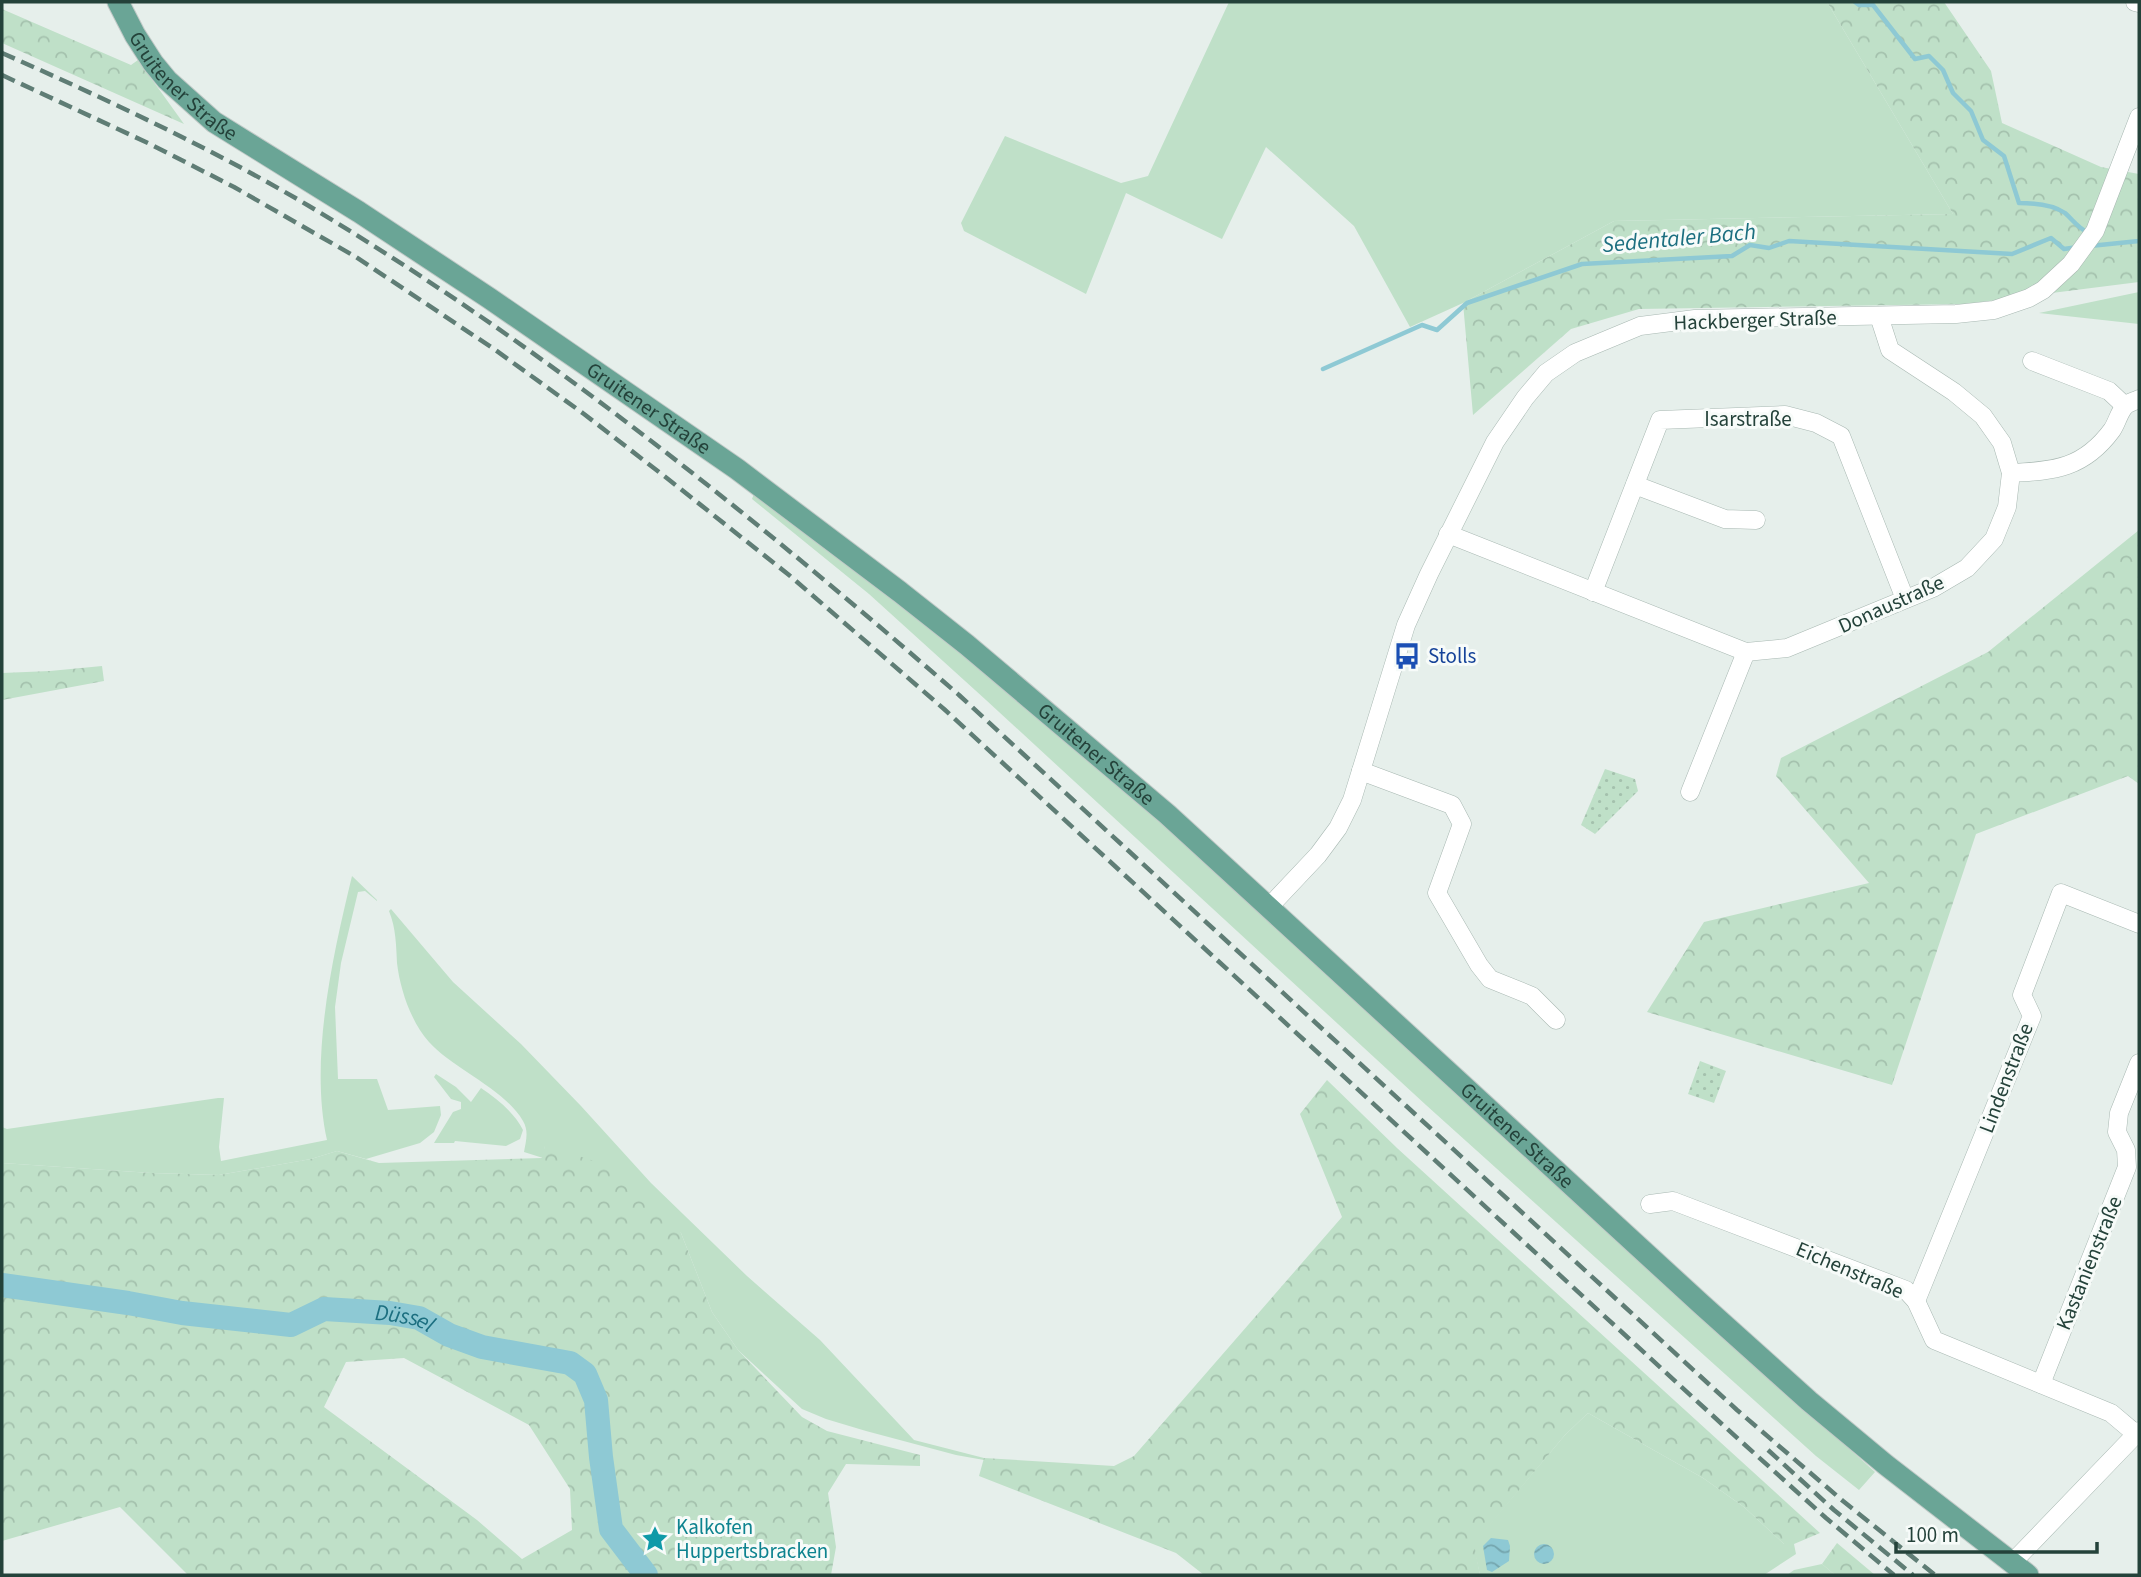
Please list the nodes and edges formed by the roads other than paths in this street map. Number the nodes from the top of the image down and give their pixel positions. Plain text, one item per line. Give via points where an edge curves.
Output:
1 (118, 2) edge
2 (2139, 117) edge
3 (1879, 316) junction
4 (2032, 360) dead end
5 (2132, 402) edge
6 (2011, 474) junction
7 (1635, 485) junction
8 (1756, 520) dead end
9 (1448, 534) junction
10 (1593, 592) junction
11 (1905, 599) junction
12 (1746, 652) junction
13 (1361, 771) junction
14 (1690, 792) dead end
15 (1269, 907) junction
16 (2139, 924) edge
17 (1556, 1020) dead end
18 (2139, 1063) edge
19 (1650, 1204) dead end
20 (1916, 1301) junction
21 (2041, 1384) junction
22 (2138, 1432) edge
23 (2020, 1569) edge

1 - 15 main road, Gruitener Straße via 153,63 214,122 456,276 737,469 967,645 1122,774
2 - 3 street, Hackberger Straße via 2095,231 2071,264 2043,290 1994,310
3 - 6 street, Donaustraße via 1890,350 1983,416 2001,443
3 - 9 street, Hackberger Straße via 1695,319 1640,326 1574,352 1546,373 1494,442
4 - 5 street
5 - 6 street via 2099,445 2081,460 2051,471
6 - 11 street, Donaustraße via 2007,507 1994,539 1966,568
7 - 8 street via 1725,520
7 - 10 street, Isarstraße
7 - 11 street, Isarstraße via 1660,420 1785,415 1816,423 1841,436
9 - 10 street, Donaustraße
9 - 13 street, Hackberger Straße via 1406,625
10 - 12 street, Donaustraße
11 - 12 street, Donaustraße via 1787,649
12 - 14 street
13 - 15 street, Hackberger Straße via 1338,828
13 - 17 street via 1452,805 1462,824 1437,893 1490,979 1532,996
15 - 23 main road, Gruitener Straße via 1782,1377 1858,1443
16 - 20 street, Lindenstraße via 2061,893 2022,995 2032,1016
18 - 21 street, Kastanienstraße via 2119,1113 2117,1132 2126,1150 2127,1167
19 - 20 street, Eichenstraße via 1673,1201 1718,1217 1906,1290
20 - 21 street, Eichenstraße via 1934,1340
21 - 22 street, Eichenstraße via 2111,1413
22 - 23 street

